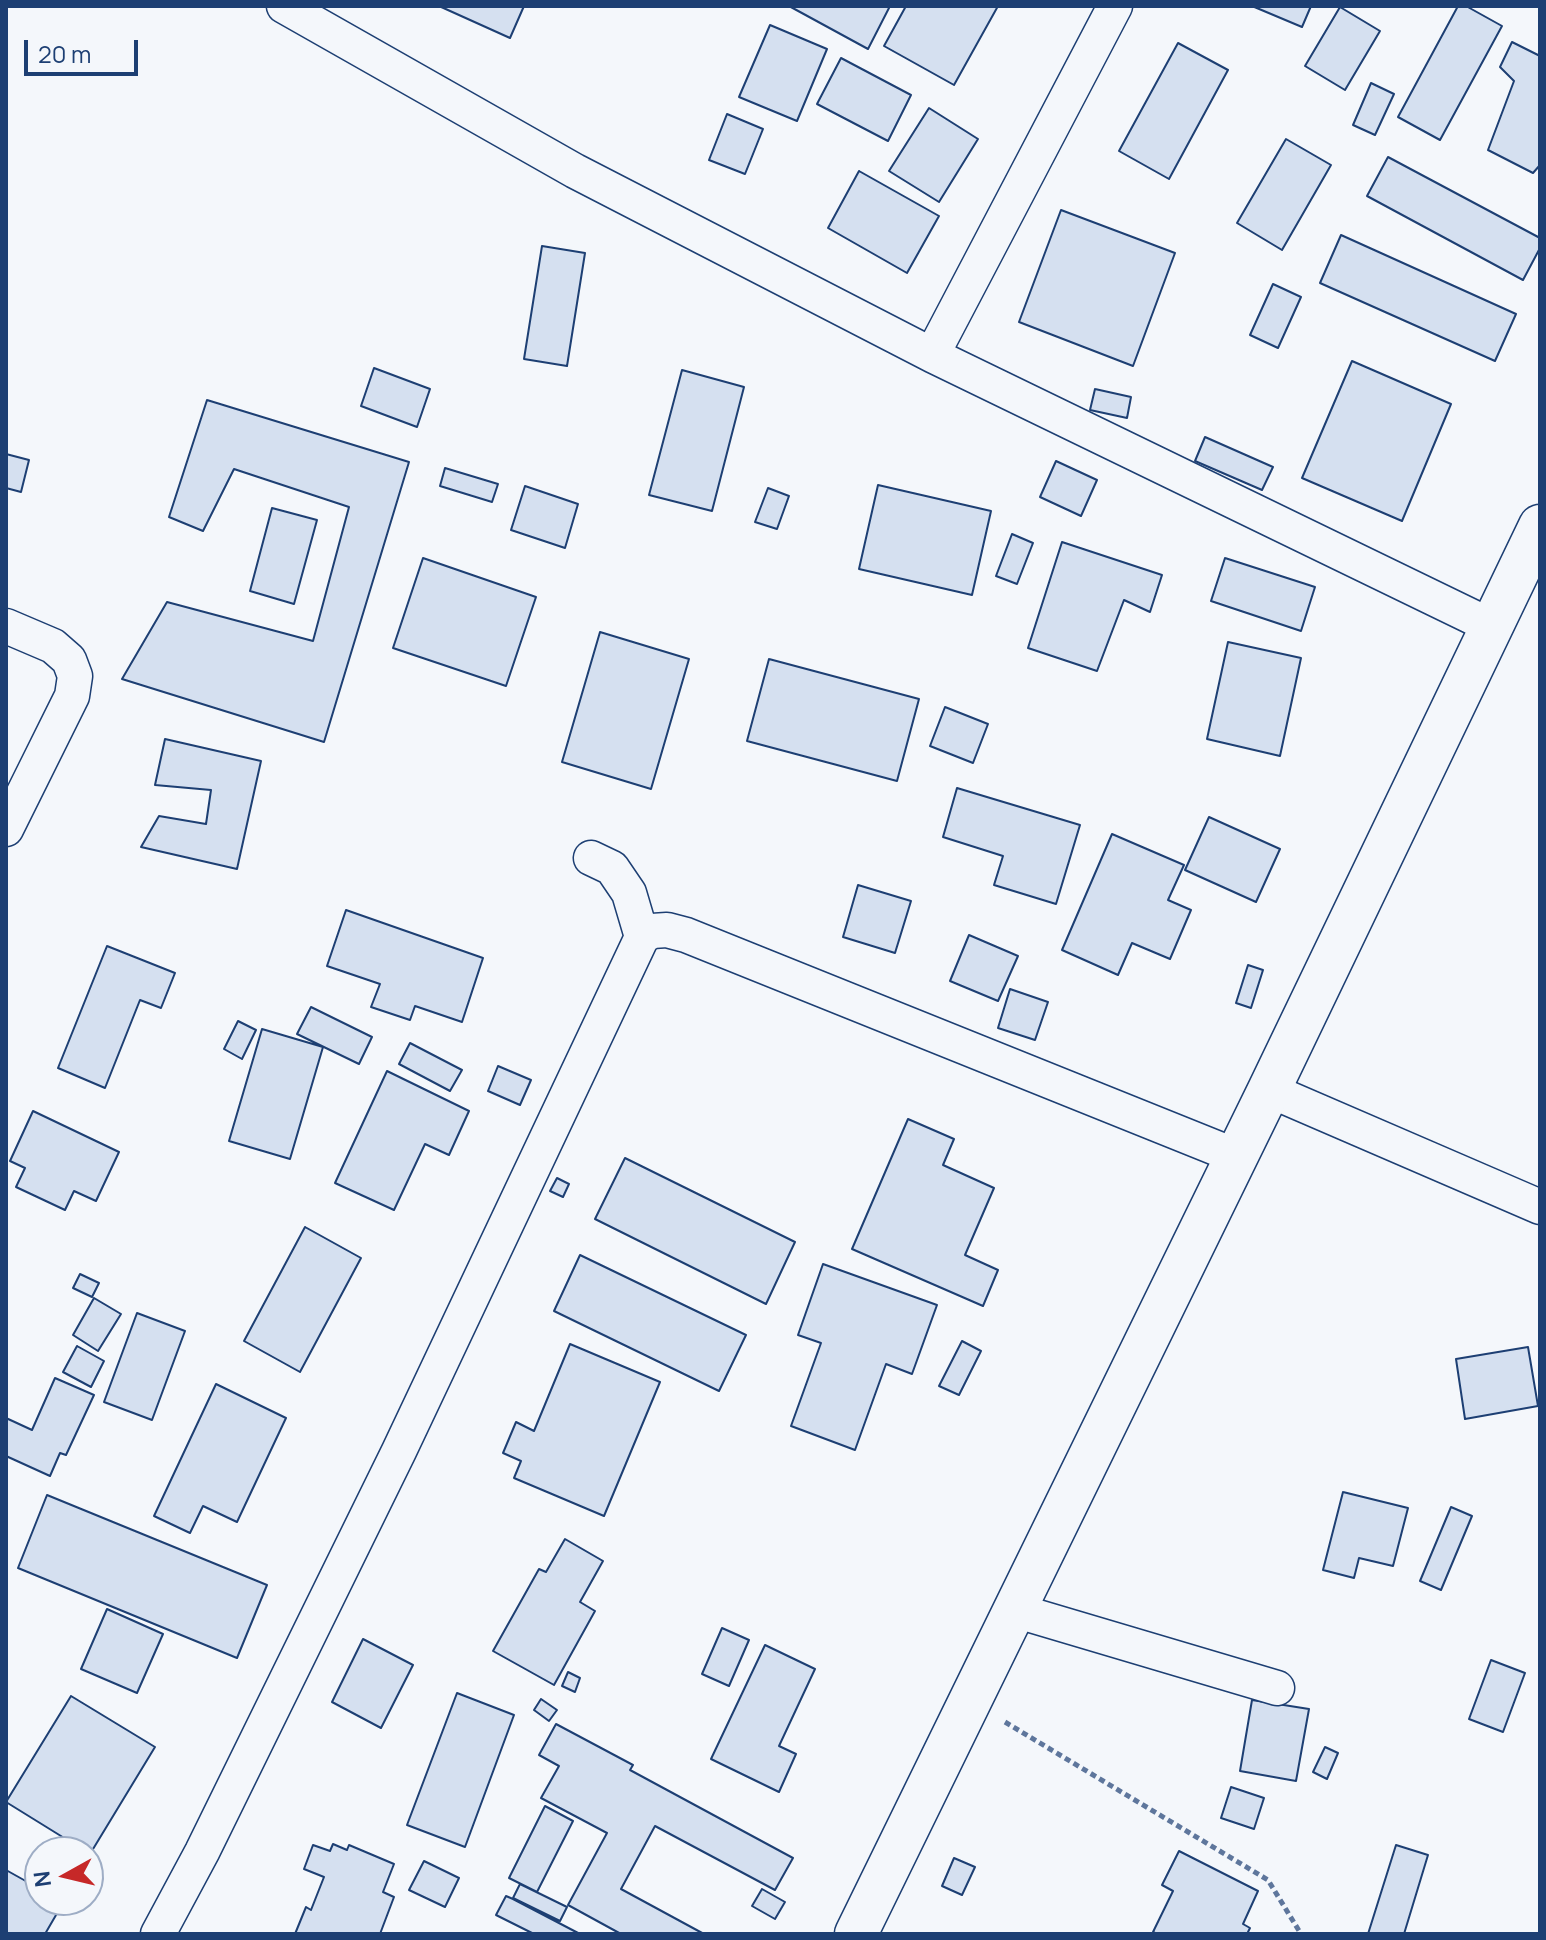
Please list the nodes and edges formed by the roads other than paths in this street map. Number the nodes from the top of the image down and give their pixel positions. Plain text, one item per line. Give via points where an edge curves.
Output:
1 (284, 6) edge
2 (1115, 6) edge
3 (932, 355) junction
4 (1540, 526) edge
5 (6, 626) edge
6 (1493, 627) junction
7 (6, 829) edge
8 (591, 858) dead end
9 (642, 937) junction
10 (1269, 1090) junction
11 (1236, 1156) junction
12 (1540, 1207) edge
13 (1014, 1610) junction
14 (1277, 1688) dead end
15 (158, 1934) edge
16 (856, 1934) edge

1 - 3 street via 575,171
2 - 3 street
3 - 6 street
4 - 6 street
5 - 7 street via 53,646 69,660 75,676 72,696
6 - 10 street
8 - 9 street via 612,868 629,893
9 - 11 street via 667,930 686,935
9 - 15 street via 399,1451
10 - 11 street
10 - 12 street
11 - 13 street
13 - 14 street
13 - 16 street

